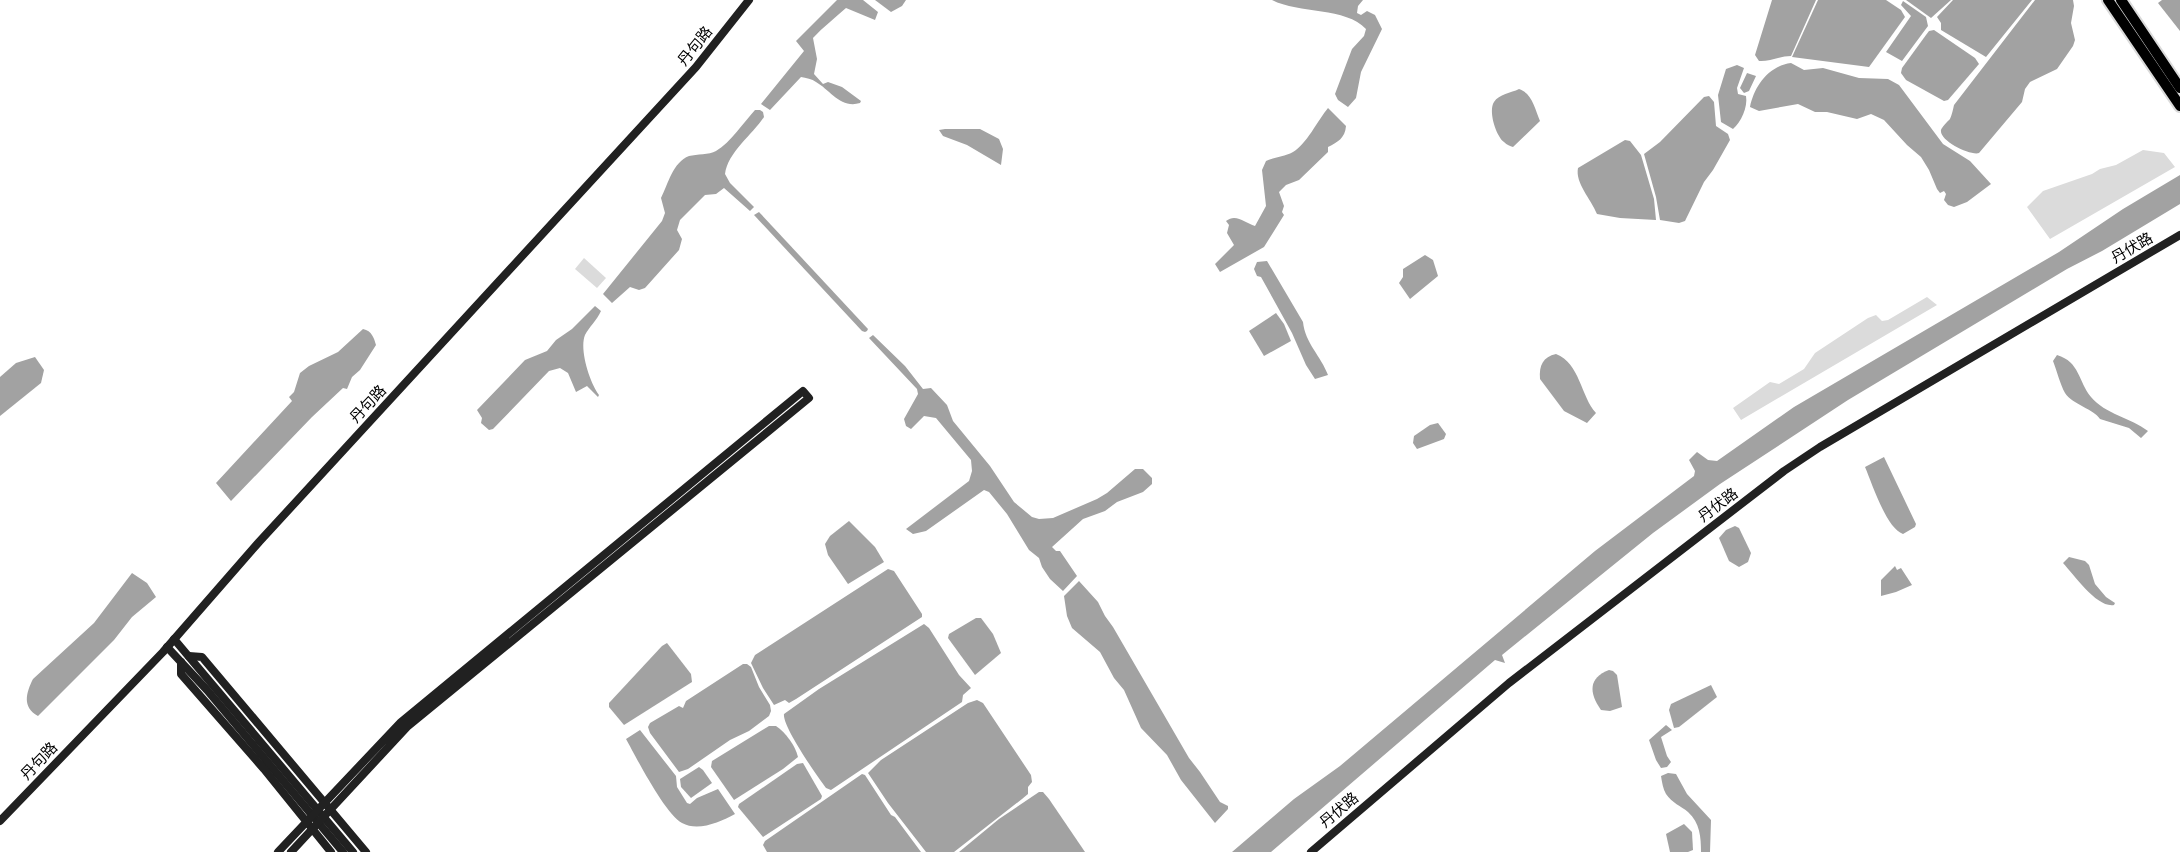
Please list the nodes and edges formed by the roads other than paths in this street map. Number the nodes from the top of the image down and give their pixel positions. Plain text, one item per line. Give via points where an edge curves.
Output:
1 (749, 0) edge
2 (2108, 0) edge
3 (2121, 0) edge
4 (2180, 88) edge
5 (2180, 106) edge
6 (2180, 235) edge
7 (174, 639) junction
8 (167, 647) junction
9 (185, 659) junction
10 (328, 806) junction
11 (315, 819) junction
12 (0, 821) edge
13 (278, 852) edge
14 (291, 852) edge
15 (331, 852) edge
16 (343, 852) edge
17 (353, 852) edge
18 (366, 852) edge
19 (1311, 852) edge

1 - 7 main road, 丹句路 via 696,67 258,542
2 - 5 highway
3 - 4 highway
6 - 19 main road, 丹伏路 via 1784,471 1509,683
7 - 8 main road, 丹句路
7 - 9 main road
8 - 9 main road
8 - 12 main road, 丹句路
9 - 10 main road via 202,657
9 - 11 main road
10 - 10 main road via 407,728 809,398 803,390 400,722
10 - 11 main road
10 - 18 main road
11 - 13 main road
11 - 14 main road
11 - 15 main road
11 - 16 main road
11 - 17 main road

